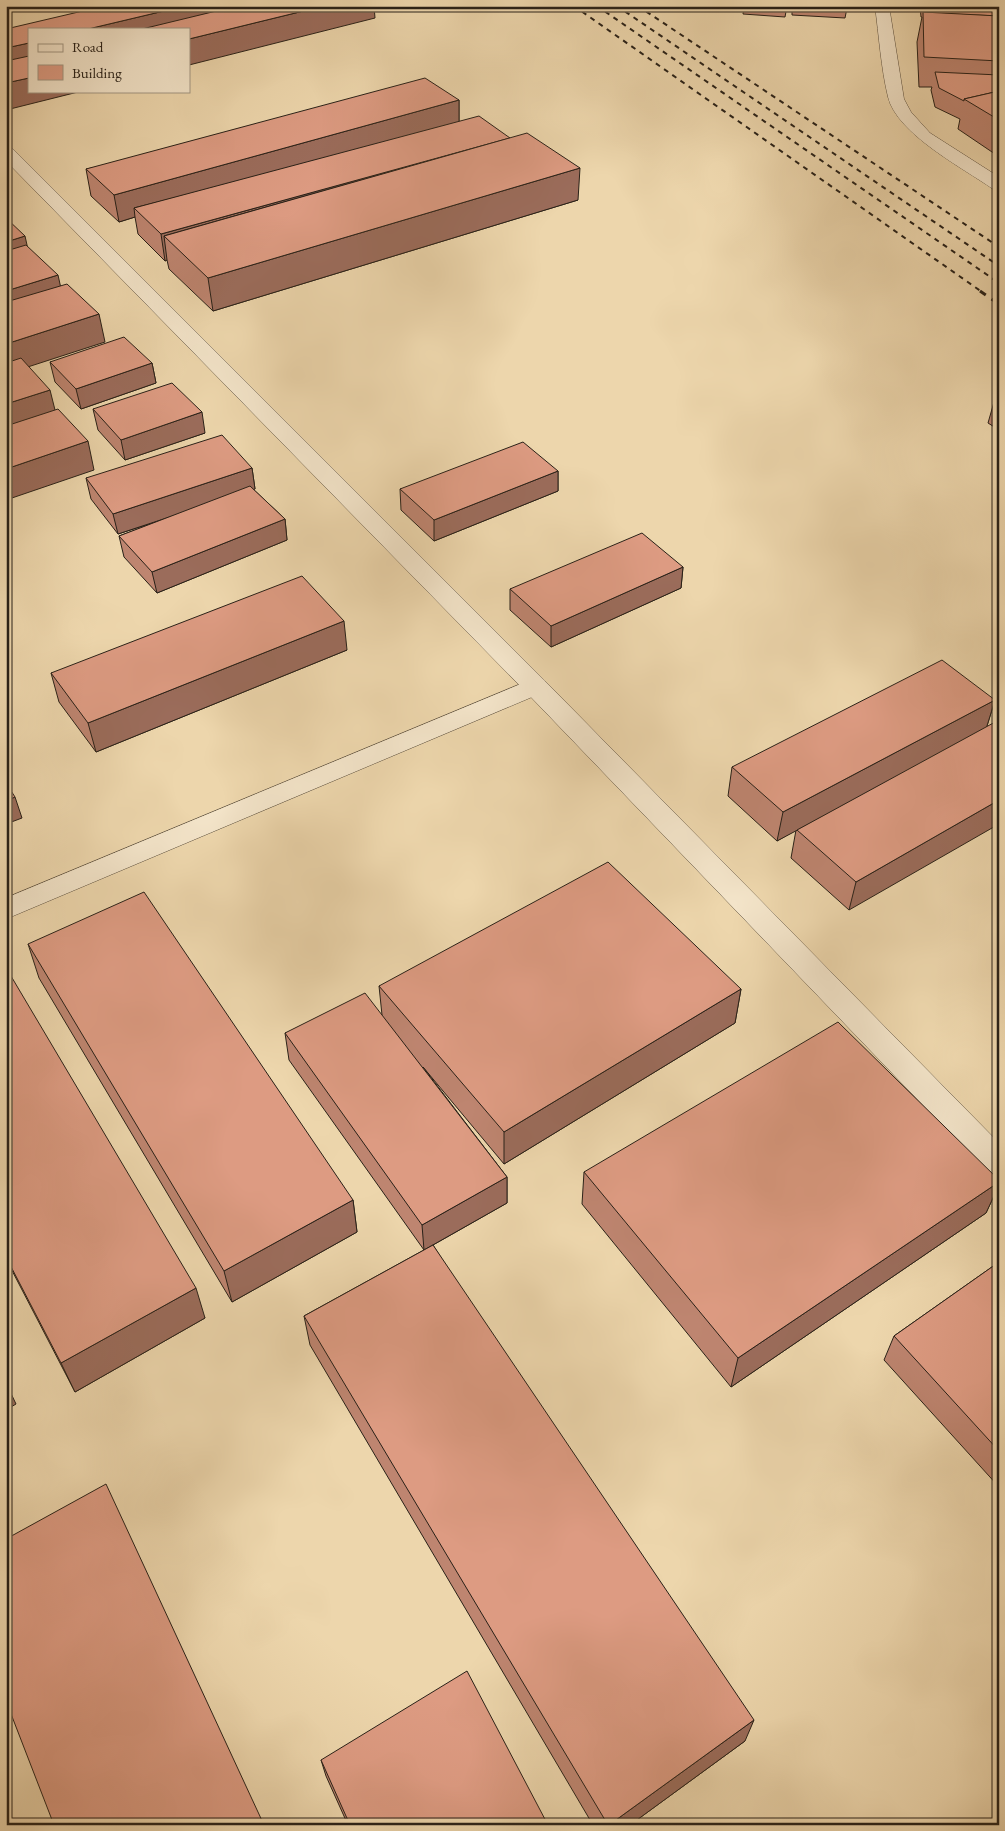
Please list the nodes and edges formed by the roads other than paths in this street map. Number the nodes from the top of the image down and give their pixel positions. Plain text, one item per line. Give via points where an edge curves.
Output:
1 (882, 6) edge
2 (6, 151) edge
3 (999, 185) edge
4 (535, 686) junction
5 (6, 909) edge
6 (999, 1164) edge

1 - 3 street via 896,100 904,114 924,136
2 - 4 street
4 - 5 street
4 - 6 street

